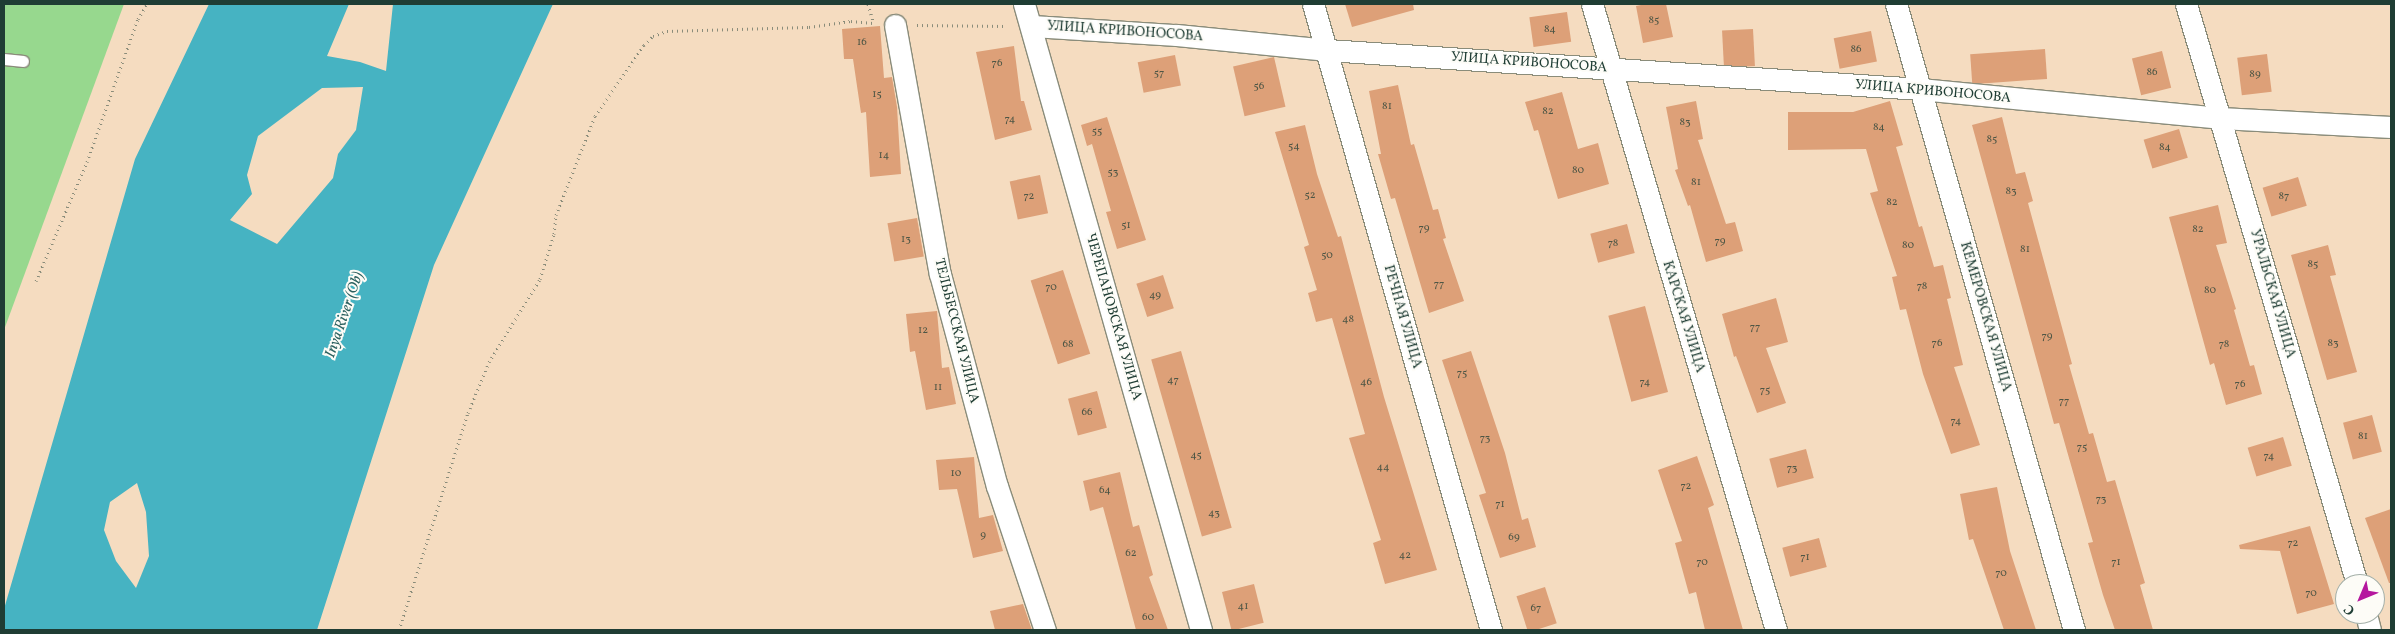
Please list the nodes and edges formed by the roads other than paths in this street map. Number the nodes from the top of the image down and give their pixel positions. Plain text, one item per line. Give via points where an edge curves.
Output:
1 (1024, 4) edge
2 (1313, 4) edge
3 (1592, 4) edge
4 (1896, 4) edge
5 (2186, 4) edge
6 (884, 24) road end
7 (1032, 26) junction
8 (1326, 50) junction
9 (4, 59) edge
10 (23, 61) dead end
11 (1608, 68) junction
12 (1920, 89) junction
13 (2220, 118) junction
14 (2391, 127) edge
15 (2354, 574) edge
16 (1045, 630) edge
17 (1201, 630) edge
18 (1492, 630) edge
19 (1776, 630) edge
20 (2074, 630) edge

1 - 7 street, ЧЕРЕПАНОВСКАЯ УЛИЦА
2 - 8 street, РЕЧНАЯ УЛИЦА
3 - 11 street, КАРСКАЯ УЛИЦА
4 - 12 street, КЕМЕРОВСКАЯ УЛИЦА
5 - 13 street, УРАЛЬСКАЯ УЛИЦА
6 - 16 street, ТЕЛЬБЕССКАЯ УЛИЦА via 940,274 997,486
7 - 8 street, УЛИЦА КРИВОНОСОВА via 1178,35
7 - 17 street, ЧЕРЕПАНОВСКАЯ УЛИЦА
8 - 11 street, УЛИЦА КРИВОНОСОВА
8 - 18 street, РЕЧНАЯ УЛИЦА
9 - 10 lane
11 - 12 street, УЛИЦА КРИВОНОСОВА
11 - 19 street, КАРСКАЯ УЛИЦА
12 - 13 street, УЛИЦА КРИВОНОСОВА
12 - 20 street, КЕМЕРОВСКАЯ УЛИЦА
13 - 14 street, УЛИЦА КРИВОНОСОВА
13 - 15 street, УРАЛЬСКАЯ УЛИЦА

